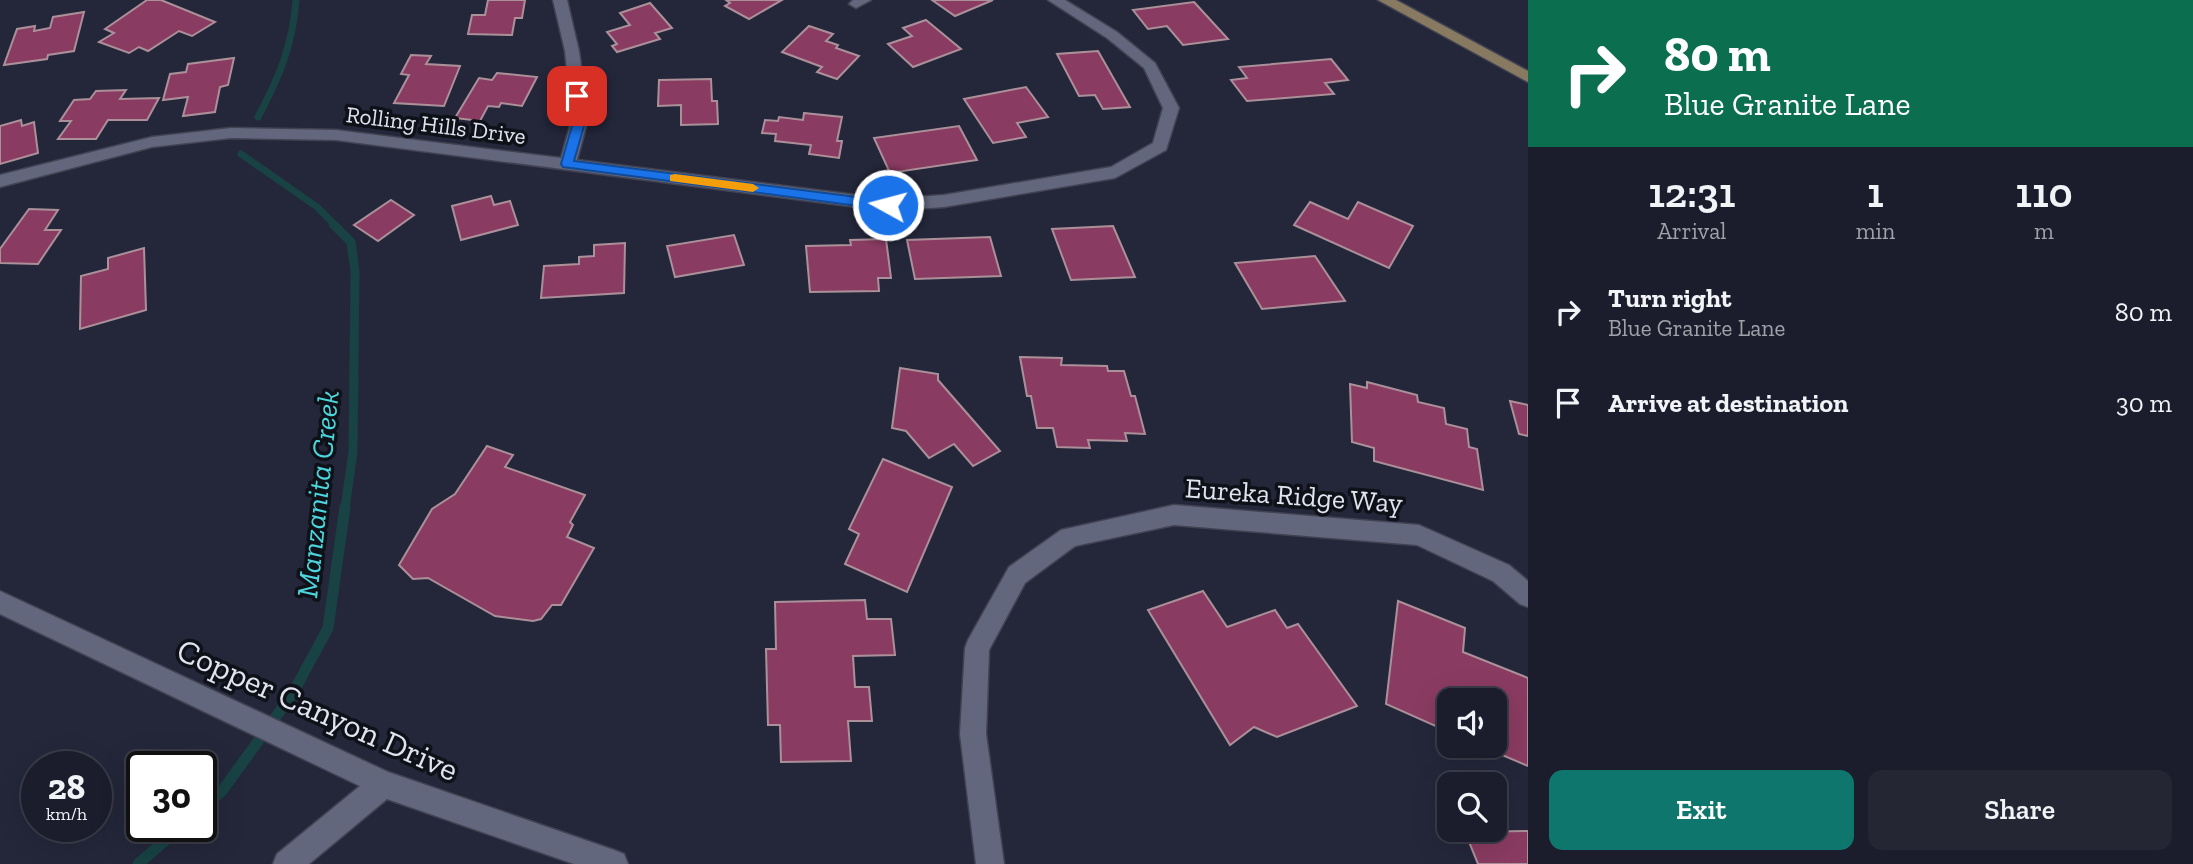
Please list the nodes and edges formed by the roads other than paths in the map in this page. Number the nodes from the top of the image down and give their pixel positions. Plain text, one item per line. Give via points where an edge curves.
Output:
1 (560, 0) edge
2 (1055, 0) edge
3 (1385, 0) edge
4 (1528, 77) edge
5 (567, 164) junction
6 (0, 181) edge
7 (1528, 596) edge
8 (0, 601) edge
9 (384, 784) junction
10 (287, 864) edge
11 (614, 864) edge
12 (989, 864) edge

1 - 5 street via 580,119
2 - 5 street, Rolling Hills Drive via 1112,35 1150,66 1171,108 1160,146 1115,172 944,201 888,205
3 - 4 street
5 - 6 street, Rolling Hills Drive via 336,135 231,133 152,142
7 - 12 street, Eureka Ridge Way via 1501,573 1419,535 1174,515 1069,537 1017,575 976,648 973,734
8 - 9 street, Copper Canyon Drive
9 - 10 street
9 - 11 street, Copper Canyon Drive

